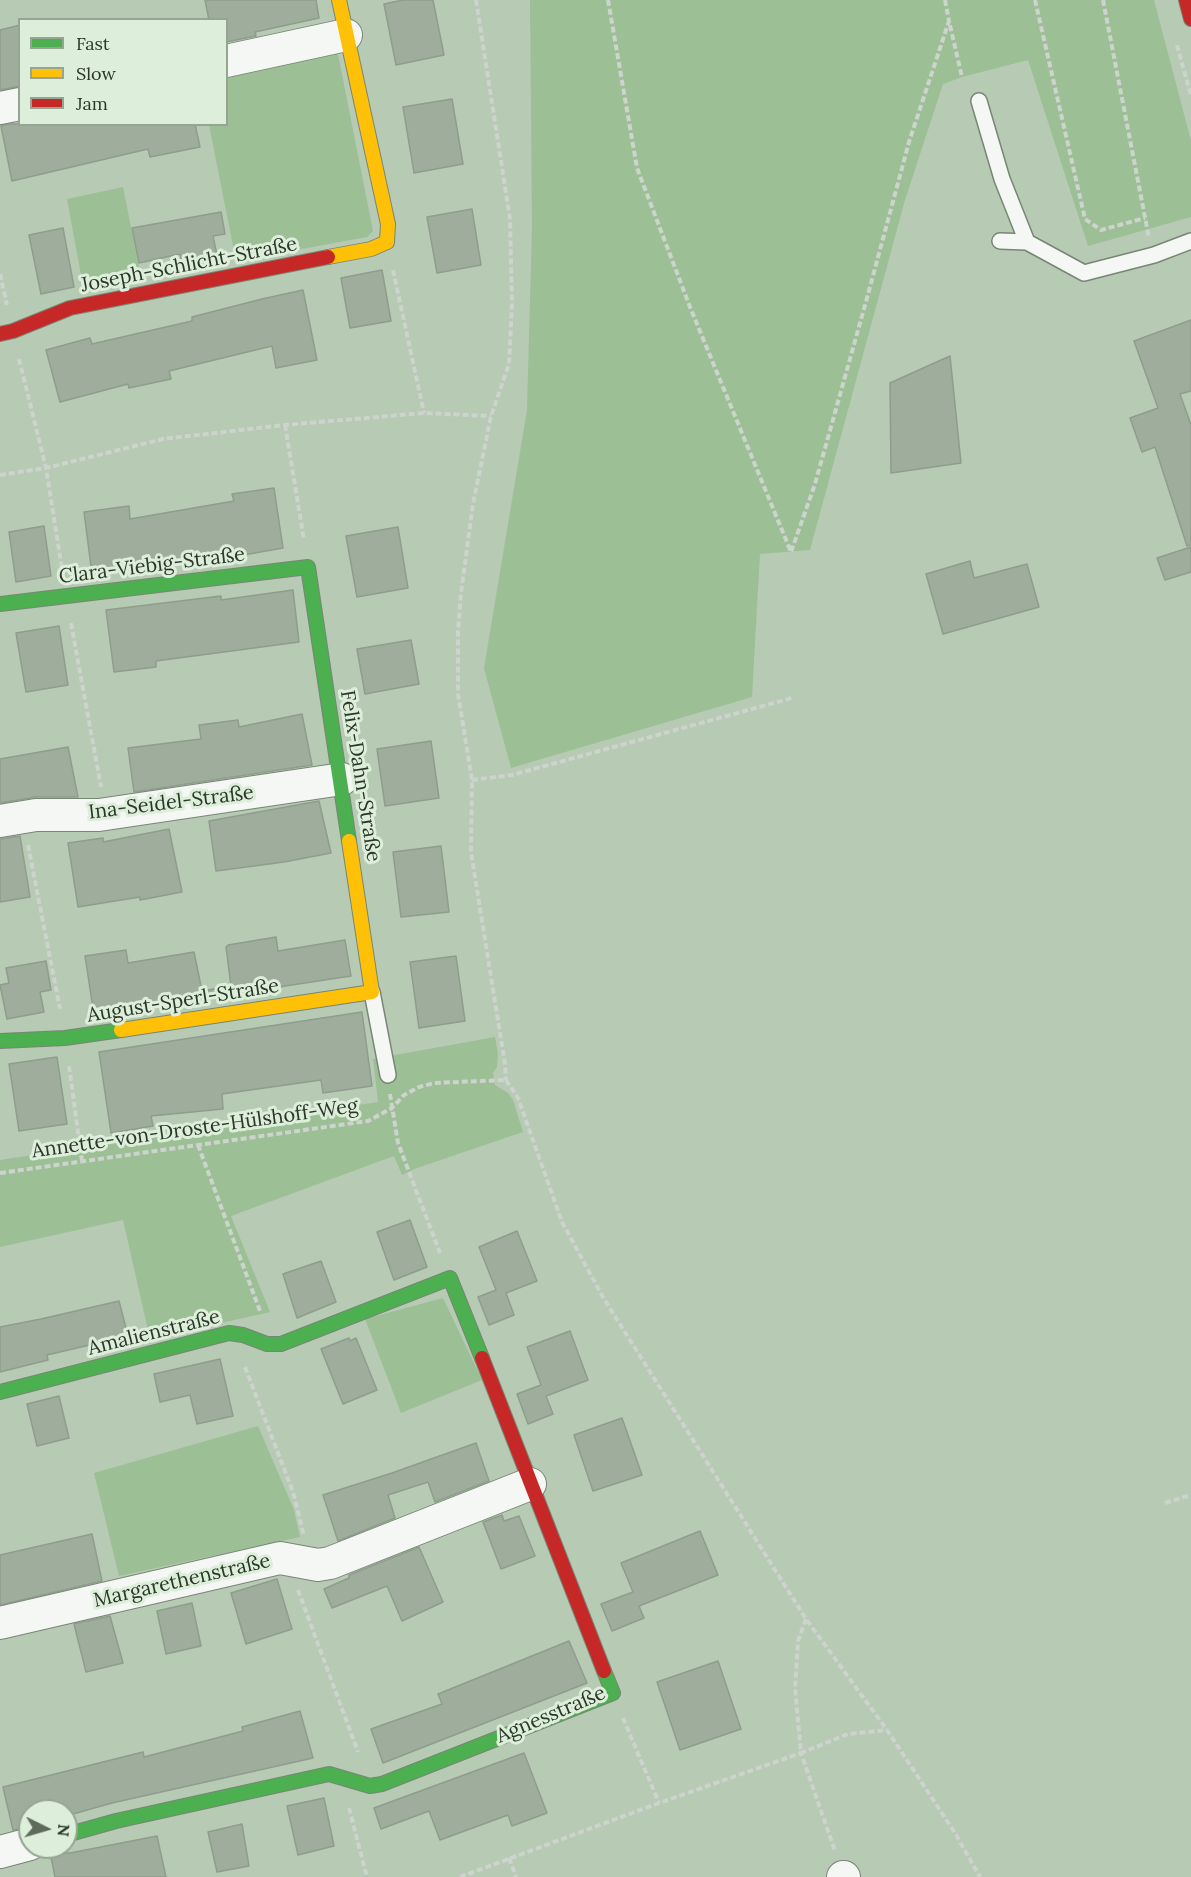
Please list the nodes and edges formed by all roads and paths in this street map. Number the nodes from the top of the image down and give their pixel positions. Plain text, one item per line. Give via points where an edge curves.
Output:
1 (339, 0) edge
2 (476, 0) edge
3 (608, 0) edge
4 (945, 0) edge
5 (1035, 0) edge
6 (1103, 0) edge
7 (1186, 0) edge
8 (1191, 19) edge
9 (949, 21) junction
10 (346, 35) junction
11 (1177, 43) dead end
12 (228, 61) edge
13 (962, 77) dead end
14 (1191, 96) edge
15 (979, 101) dead end
16 (18, 104) edge
17 (0, 108) edge
18 (1145, 218) junction
19 (1000, 240) dead end
20 (1191, 241) edge
21 (387, 242) junction
22 (1027, 242) junction
23 (1154, 255) junction
24 (0, 274) edge
25 (6, 333) edge
26 (424, 413) junction
27 (491, 416) junction
28 (285, 425) junction
29 (46, 468) junction
30 (0, 475) edge
31 (308, 567) junction
32 (66, 595) junction
33 (0, 604) edge
34 (792, 698) dead end
35 (342, 779) junction
36 (472, 780) junction
37 (99, 815) junction
38 (12, 819) edge
39 (372, 992) junction
40 (65, 1038) junction
41 (0, 1041) edge
42 (388, 1075) dead end
43 (506, 1080) junction
44 (392, 1108) junction
45 (198, 1145) junction
46 (82, 1161) junction
47 (0, 1173) edge
48 (450, 1278) junction
49 (243, 1335) junction
50 (267, 1344) junction
51 (0, 1392) edge
52 (530, 1484) junction
53 (1191, 1495) edge
54 (1165, 1503) dead end
55 (302, 1563) junction
56 (806, 1619) junction
57 (0, 1623) edge
58 (613, 1693) junction
59 (887, 1730) junction
60 (801, 1753) junction
61 (357, 1783) junction
62 (659, 1803) junction
63 (78, 1832) edge
64 (18, 1847) edge
65 (0, 1852) edge
66 (510, 1858) junction
67 (367, 1877) edge
68 (460, 1877) edge
69 (516, 1877) edge
70 (844, 1877) edge
71 (980, 1877) edge

1 - 10 street
2 - 27 path via 510,219 509,364
3 - 9 path via 637,168 791,552 824,451 909,142
4 - 9 path
5 - 18 path via 1085,219 1101,230
6 - 18 path
7 - 8 street
9 - 13 path
10 - 12 street
10 - 21 street via 387,224
11 - 14 path
15 - 22 lane via 1002,179
16 - 17 street
18 - 23 path
19 - 22 lane
20 - 23 lane
21 - 25 street, Joseph-Schlicht-Straße via 371,249 70,308
21 - 26 path
22 - 23 lane via 1084,273
24 - 25 path
25 - 29 path
26 - 27 path
26 - 28 path
27 - 36 path via 473,504 458,632 458,694
28 - 29 path via 163,439
28 - 31 path
29 - 30 path
29 - 32 path
31 - 32 street, Clara-Viebig-Straße
31 - 35 street, Felix-Dahn-Straße
32 - 33 street, Clara-Viebig-Straße
32 - 37 path via 102,793
34 - 36 path via 512,775
35 - 37 street, Ina-Seidel-Straße
35 - 39 street, Felix-Dahn-Straße
36 - 43 path via 471,852
37 - 38 street, Ina-Seidel-Straße
38 - 40 path
39 - 40 street, August-Sperl-Straße
39 - 42 lane
40 - 41 street, August-Sperl-Straße
40 - 46 path
43 - 44 path, Annette-von-Droste-Hülshoff-Weg via 434,1083 404,1095
43 - 56 path via 518,1098 562,1222 604,1299
44 - 45 path, Annette-von-Droste-Hülshoff-Weg via 368,1120
44 - 48 path via 398,1143
45 - 46 path, Annette-von-Droste-Hülshoff-Weg
45 - 50 path via 261,1312
46 - 47 path, Annette-von-Droste-Hülshoff-Weg
48 - 50 street via 281,1344
48 - 52 street, Agnesstraße
49 - 50 street, Amalienstraße
49 - 51 street, Amalienstraße via 229,1334
49 - 55 path via 245,1368 296,1503 304,1537
52 - 55 street, Margarethenstraße via 330,1563
52 - 58 street, Agnesstraße
53 - 54 path
55 - 57 street, Margarethenstraße via 280,1558
55 - 61 path via 297,1588 360,1755
56 - 59 path
56 - 60 path via 798,1641 795,1688
58 - 61 street, Agnesstraße via 382,1784
58 - 62 path
59 - 60 path via 848,1734
59 - 71 path
60 - 62 path
60 - 70 path
61 - 63 street, Agnesstraße via 329,1774
61 - 67 path via 348,1810
62 - 66 path
64 - 65 street
66 - 68 path
66 - 69 path

